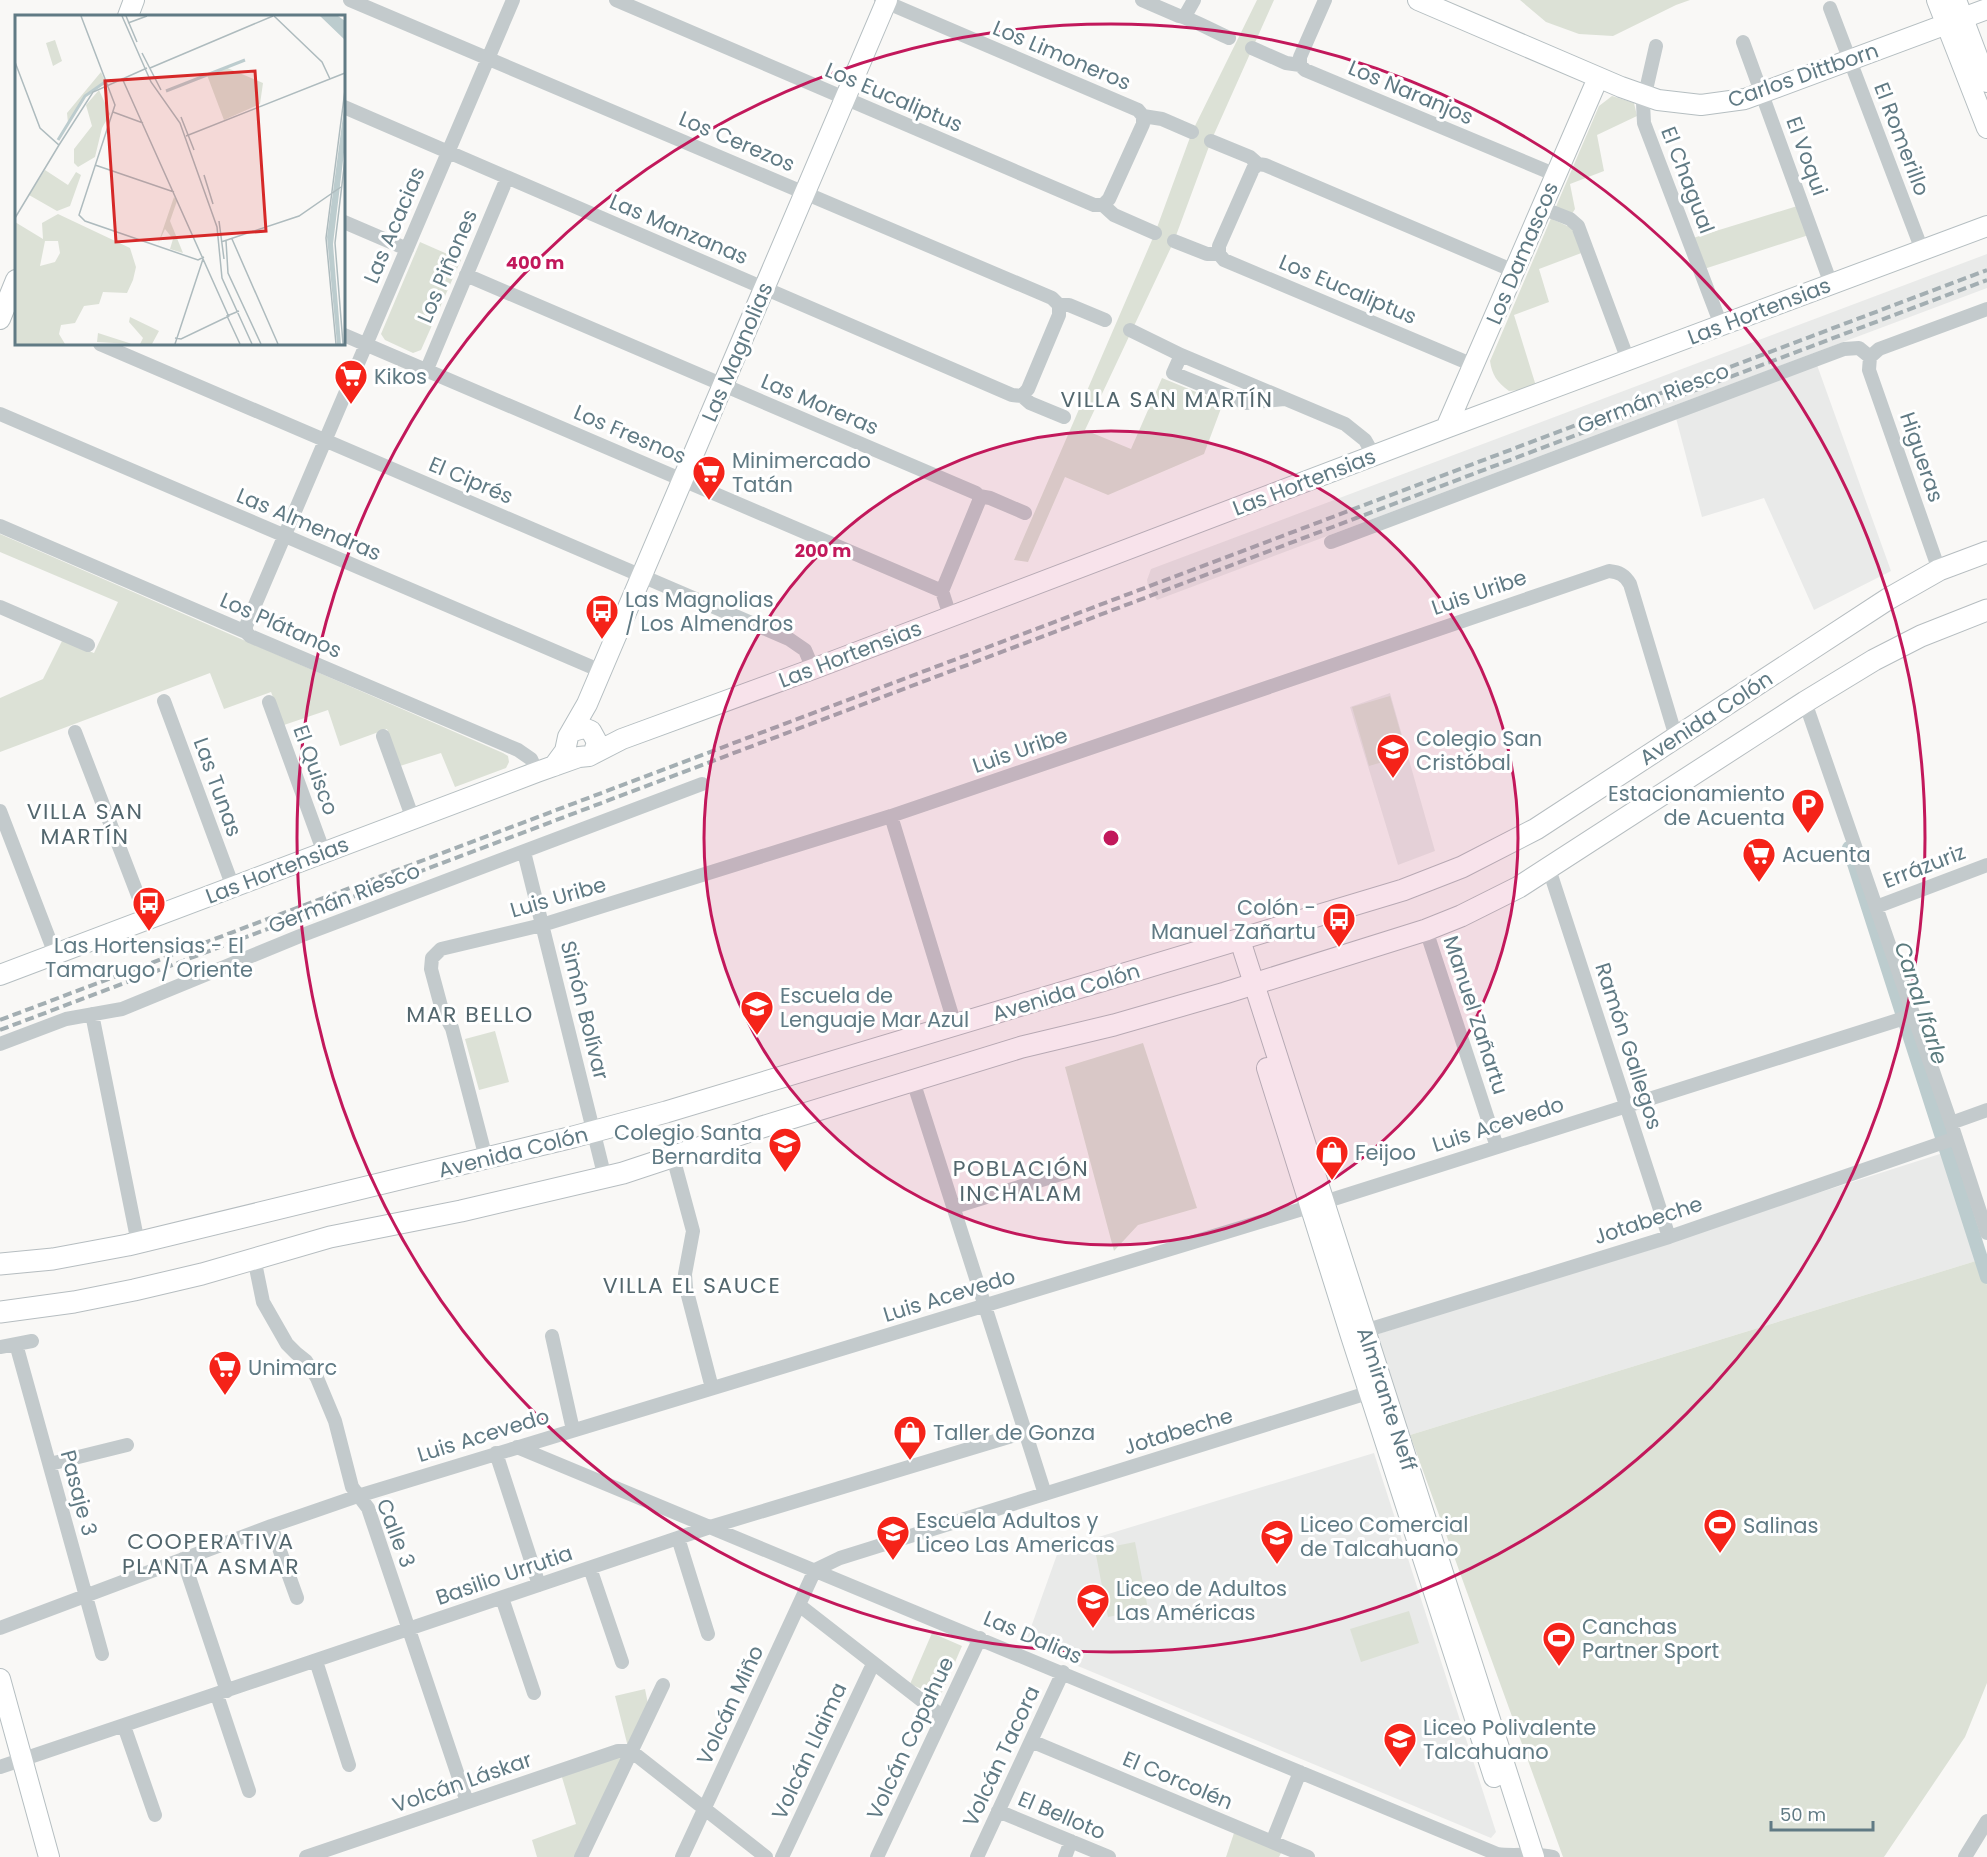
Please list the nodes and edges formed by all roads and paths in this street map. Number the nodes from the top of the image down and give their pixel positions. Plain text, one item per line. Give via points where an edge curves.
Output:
1 (134, 0) edge
2 (350, 0) edge
3 (513, 0) edge
4 (616, 0) edge
5 (1142, 0) edge
6 (1194, 0) edge
7 (1325, 0) edge
8 (1418, 0) edge
9 (1937, 0) edge
10 (885, 1) edge
11 (1830, 8) dead end
12 (1987, 9) edge
13 (1955, 13) edge
14 (128, 15) edge
15 (1185, 16) junction
16 (1229, 38) dead end
17 (1743, 42) dead end
18 (1656, 46) dead end
19 (1252, 48) dead end
20 (488, 58) junction
21 (1850, 59) junction
22 (1300, 65) junction
23 (1598, 78) junction
24 (1987, 82) edge
25 (1761, 93) junction
26 (1644, 95) junction
27 (845, 99) junction
28 (345, 107) edge
29 (1143, 116) junction
30 (1987, 128) edge
31 (1192, 132) dead end
32 (1211, 141) dead end
33 (448, 152) junction
34 (1258, 164) junction
35 (1556, 175) junction
36 (508, 180) junction
37 (805, 193) junction
38 (1103, 205) junction
39 (1542, 208) junction
40 (345, 222) edge
41 (1987, 226) edge
42 (1155, 233) dead end
43 (1174, 241) dead end
44 (407, 249) junction
45 (1922, 250) junction
46 (1219, 254) junction
47 (1514, 271) junction
48 (466, 275) junction
49 (15, 284) edge
50 (1831, 284) junction
51 (764, 288) junction
52 (1059, 305) junction
53 (1987, 309) edge
54 (8, 310) edge
55 (1106, 320) dead end
56 (1721, 326) junction
57 (1130, 330) dead end
58 (345, 335) edge
59 (102, 345) edge
60 (366, 345) junction
61 (1181, 355) junction
62 (1870, 357) junction
63 (1628, 360) junction
64 (1473, 365) junction
65 (427, 369) junction
66 (723, 385) junction
67 (1022, 396) junction
68 (1286, 399) junction
69 (0, 414) edge
70 (1064, 417) dead end
71 (1446, 428) junction
72 (325, 440) junction
73 (1374, 456) junction
74 (683, 479) junction
75 (980, 496) junction
76 (1025, 513) dead end
77 (0, 526) edge
78 (284, 536) junction
79 (1331, 542) dead end
80 (1987, 552) edge
81 (1939, 570) junction
82 (642, 576) junction
83 (942, 591) junction
84 (0, 607) edge
85 (1987, 610) edge
86 (950, 616) junction
87 (246, 632) junction
88 (88, 645) dead end
89 (813, 669) junction
90 (601, 671) junction
91 (164, 701) dead end
92 (269, 702) dead end
93 (1804, 702) junction
94 (75, 732) dead end
95 (382, 736) dead end
96 (1676, 737) junction
97 (583, 742) junction
98 (545, 769) junction
99 (702, 784) dead end
100 (0, 811) edge
101 (891, 816) junction
102 (413, 819) junction
103 (524, 852) junction
104 (324, 853) junction
105 (1987, 865) edge
106 (1549, 869) junction
107 (233, 887) junction
108 (1876, 907) junction
109 (147, 919) junction
110 (542, 925) junction
111 (1426, 930) junction
112 (1233, 942) junction
113 (55, 954) junction
114 (0, 975) edge
115 (1248, 987) junction
116 (92, 1014) junction
117 (1906, 1017) junction
118 (955, 1025) junction
119 (0, 1044) edge
120 (913, 1081) junction
121 (1626, 1106) junction
122 (1987, 1110) edge
123 (1952, 1123) junction
124 (593, 1132) junction
125 (1948, 1140) junction
126 (1497, 1147) junction
127 (673, 1157) junction
128 (486, 1158) junction
129 (1077, 1169) dead end
130 (605, 1178) junction
131 (1317, 1204) junction
132 (954, 1207) junction
133 (1987, 1233) edge
134 (1669, 1237) junction
135 (138, 1243) junction
136 (254, 1258) junction
137 (0, 1264) edge
138 (985, 1306) junction
139 (0, 1312) edge
140 (1358, 1334) junction
141 (552, 1336) dead end
142 (32, 1341) dead end
143 (16, 1344) junction
144 (0, 1347) edge
145 (712, 1388) junction
146 (1376, 1391) junction
147 (573, 1430) junction
148 (1025, 1432) junction
149 (127, 1445) dead end
150 (517, 1447) junction
151 (496, 1454) junction
152 (50, 1464) junction
153 (1045, 1494) junction
154 (358, 1496) junction
155 (271, 1526) junction
156 (710, 1527) junction
157 (678, 1538) junction
158 (183, 1559) junction
159 (590, 1568) junction
160 (815, 1570) junction
161 (539, 1585) junction
162 (85, 1596) junction
163 (297, 1598) dead end
164 (502, 1598) junction
165 (799, 1605) junction
166 (0, 1628) edge
167 (409, 1630) junction
168 (708, 1634) dead end
169 (980, 1638) junction
170 (102, 1654) dead end
171 (316, 1661) junction
172 (622, 1662) dead end
173 (873, 1664) junction
174 (1063, 1672) junction
175 (0, 1679) edge
176 (663, 1685) dead end
177 (222, 1693) junction
178 (534, 1693) dead end
179 (943, 1717) junction
180 (124, 1726) junction
181 (1031, 1741) junction
182 (631, 1751) junction
183 (22, 1760) junction
184 (349, 1765) dead end
185 (0, 1767) edge
186 (1300, 1772) junction
187 (249, 1791) dead end
188 (467, 1802) junction
189 (705, 1809) junction
190 (998, 1811) junction
191 (155, 1815) dead end
192 (1987, 1821) edge
193 (1071, 1841) junction
194 (1272, 1842) junction
195 (48, 1857) edge
196 (306, 1857) edge
197 (581, 1857) edge
198 (682, 1857) edge
199 (766, 1857) edge
200 (782, 1857) edge
201 (877, 1857) edge
202 (977, 1857) edge
203 (1065, 1857) edge
204 (1109, 1857) edge
205 (1308, 1857) edge
206 (1527, 1857) edge
207 (1553, 1857) edge
208 (1965, 1857) edge

1 - 14 street
2 - 20 street, Los Cerezos
3 - 20 street, Las Acacias
4 - 27 street, Los Eucaliptus
5 - 15 street
6 - 15 street
7 - 22 street
8 - 23 street, Carlos Dittborn
9 - 13 street
10 - 27 street, Las Magnolias
10 - 29 street, Los Limoneros via 1138,110
11 - 21 street, El Romerillo
12 - 13 street, Carlos Dittborn
13 - 21 street, Carlos Dittborn
13 - 24 street
13 - 30 street
15 - 16 street
17 - 25 street, El Voqui
18 - 26 street, El Chagual
19 - 22 street, Los Naranjos
20 - 33 street, Las Acacias
20 - 37 street, Los Cerezos
21 - 25 street, Carlos Dittborn
21 - 45 street, El Romerillo
22 - 35 street, Los Naranjos
23 - 26 street, Carlos Dittborn
23 - 35 street, Los Damascos
25 - 26 street, Carlos Dittborn via 1701,105 1672,103
25 - 50 street, El Voqui
26 - 56 street, El Chagual via 1644,123
27 - 37 street, Las Magnolias
27 - 38 street, Los Eucaliptus via 1094,205
28 - 33 street, Las Manzanas
29 - 31 street, Los Limoneros via 1162,119
29 - 38 street via 1143,124
32 - 34 street
33 - 36 street, Las Manzanas
33 - 44 street, Las Acacias
34 - 46 street via 1219,246
34 - 47 street
35 - 39 street, Los Damascos
36 - 48 street, Los Piñones
36 - 51 street, Las Manzanas
37 - 51 street, Las Magnolias
37 - 52 street, Los Cerezos via 1052,298
38 - 42 street, Los Eucaliptus via 1114,215
39 - 47 street, Los Damascos
39 - 63 street via 1573,221 1580,229
40 - 44 street
41 - 45 street, Las Hortensias
43 - 46 street, Los Eucaliptus via 1207,254
44 - 60 street, Las Acacias
45 - 50 street, Las Hortensias
46 - 64 street, Los Eucaliptus via 1224,260
47 - 64 street, Los Damascos
48 - 65 street, Los Piñones
48 - 66 street, Las Moreras
49 - 54 street
50 - 56 street, Las Hortensias
51 - 66 street, Las Magnolias
51 - 67 street, Las Manzanas
52 - 55 street, Los Cerezos via 1069,305
52 - 67 street via 1059,315
53 - 62 street via 1879,349
56 - 63 street, Las Hortensias
57 - 61 street
58 - 60 street, Los Fresnos
59 - 72 street, El Ciprés
60 - 65 street, Los Fresnos
60 - 72 street, Las Acacias
61 - 68 street
61 - 68 street via 1173,373 1246,403
62 - 79 street, Germán Riesco via 1859,348 1844,349
62 - 81 street, Higueras via 1869,370
63 - 71 street, Las Hortensias
64 - 71 street, Los Damascos
65 - 74 street, Los Fresnos
66 - 74 street, Las Magnolias
66 - 75 street, Las Moreras
67 - 70 street, Las Manzanas
68 - 73 street via 1352,428
69 - 78 street, Las Almendras
71 - 73 street, Las Hortensias
72 - 78 street, Las Acacias
72 - 82 street, El Ciprés
73 - 86 street, Las Hortensias
74 - 82 street, Las Magnolias
74 - 83 street, Los Fresnos
75 - 76 street, Las Moreras
75 - 83 street
77 - 87 street, Los Plátanos
78 - 87 street, Las Acacias
78 - 90 street, Las Almendras
80 - 81 main road, Avenida Colón
81 - 96 main road, Avenida Colón via 1864,614
82 - 89 street, El Ciprés via 795,641 805,650
82 - 90 street, Las Magnolias
83 - 86 street
84 - 88 street
85 - 93 main road, Avenida Colón via 1898,647
86 - 89 street, Las Hortensias
87 - 98 street, Los Plátanos via 522,752
89 - 97 street, Las Hortensias via 621,739
90 - 97 street, Las Magnolias via 587,704
91 - 107 street, Las Tunas
92 - 104 street, El Quisco
93 - 106 main road, Avenida Colón
93 - 108 street
94 - 109 street
95 - 102 street
96 - 101 street, Luis Uribe via 1632,591 1627,579 1609,571
96 - 112 main road, Avenida Colón via 1536,829 1472,863 1404,890
97 - 98 street, Las Hortensias
98 - 102 street, Las Hortensias
99 - 103 street, Germán Riesco
100 - 113 street
101 - 110 street, Luis Uribe
101 - 118 street
102 - 104 street, Las Hortensias
103 - 110 street, Simón Bolívar
103 - 116 street, Germán Riesco via 122,1009
104 - 107 street, Las Hortensias
105 - 108 street, Errázuriz
106 - 111 main road, Avenida Colón via 1490,902
106 - 121 street, Ramón Gallegos
107 - 109 street, Las Hortensias
108 - 117 street
109 - 113 street, Las Hortensias
110 - 124 street, Simón Bolívar
110 - 128 street, Luis Uribe via 441,949 432,958 431,969 442,1010 452,1028
111 - 115 main road, Avenida Colón
111 - 126 street, Manuel Zañartu
112 - 115 street, Almirante Neff
112 - 118 main road, Avenida Colón
113 - 114 street, Las Hortensias
115 - 120 main road, Avenida Colón via 1022,1047
115 - 131 street, Almirante Neff
116 - 119 street, Germán Riesco via 66,1019
116 - 135 street
117 - 121 street, Luis Acevedo
117 - 123 street
118 - 124 main road, Avenida Colón
120 - 127 main road, Avenida Colón
120 - 132 street
121 - 126 street, Luis Acevedo
121 - 134 street, Ramón Gallegos
122 - 123 street
123 - 125 street
124 - 128 main road, Avenida Colón
124 - 130 street, Simón Bolívar
125 - 133 street
125 - 134 street, Jotabeche
126 - 131 street, Luis Acevedo
127 - 130 main road, Avenida Colón
127 - 145 street via 693,1231 686,1288
128 - 135 main road, Avenida Colón
129 - 132 street
130 - 136 main road, Avenida Colón via 330,1237
131 - 138 street, Luis Acevedo
131 - 140 street, Almirante Neff
132 - 138 street
134 - 140 street, Jotabeche
135 - 137 main road, Avenida Colón
136 - 139 main road, Avenida Colón via 134,1290
136 - 154 street, Calle 3 via 263,1302 287,1344 306,1361 322,1391
138 - 145 street, Luis Acevedo
138 - 148 street
140 - 146 street, Almirante Neff
141 - 147 street
142 - 143 street
143 - 144 street
143 - 152 street, Pasaje 3
145 - 147 street, Luis Acevedo
146 - 153 street, Jotabeche
146 - 206 street, Almirante Neff
147 - 150 street, Luis Acevedo
148 - 153 street
148 - 156 street, Basilio Urrutia
149 - 152 street
150 - 151 street, Luis Acevedo
150 - 156 street, Las Dalias
151 - 154 street, Luis Acevedo
151 - 161 street
152 - 162 street, Pasaje 3
153 - 160 street, Jotabeche via 840,1558
154 - 155 street, Luis Acevedo
154 - 167 street, Calle 3 via 368,1508
155 - 158 street, Luis Acevedo
155 - 163 street
156 - 157 street, Basilio Urrutia
156 - 160 street, Las Dalias
157 - 159 street, Basilio Urrutia
157 - 168 street
158 - 162 street, Luis Acevedo
158 - 177 street
159 - 161 street, Basilio Urrutia
159 - 172 street
160 - 165 street, Volcán Miño
160 - 169 street, Las Dalias
161 - 164 street, Basilio Urrutia
162 - 166 street, Luis Acevedo
162 - 170 street, Pasaje 3
164 - 167 street, Basilio Urrutia
164 - 178 street
165 - 173 street
165 - 189 street, Volcán Miño
167 - 171 street, Basilio Urrutia
167 - 188 street, Calle 3
169 - 174 street, Las Dalias
169 - 179 street, Volcán Copahue
171 - 177 street, Basilio Urrutia
171 - 184 street
173 - 179 street
173 - 200 street, Volcán Llaima
174 - 181 street, Volcán Tacora
174 - 186 street, Las Dalias
175 - 183 street
176 - 182 street
177 - 180 street, Basilio Urrutia
177 - 187 street
179 - 201 street, Volcán Copahue
180 - 183 street, Basilio Urrutia
180 - 191 street
181 - 190 street, Volcán Tacora
181 - 194 street, El Corcolén
182 - 188 street, Volcán Láskar via 618,1751
182 - 189 street
182 - 197 street
183 - 185 street, Basilio Urrutia
183 - 195 street
186 - 194 street
186 - 206 street, Las Dalias via 1497,1854
188 - 196 street, Volcán Láskar
189 - 198 street, Volcán Miño
189 - 199 street
190 - 193 street, El Belloto
190 - 202 street, Volcán Tacora
192 - 208 street
193 - 203 street
193 - 204 street, El Belloto
194 - 205 street, El Corcolén
206 - 207 street, Las Dalias

